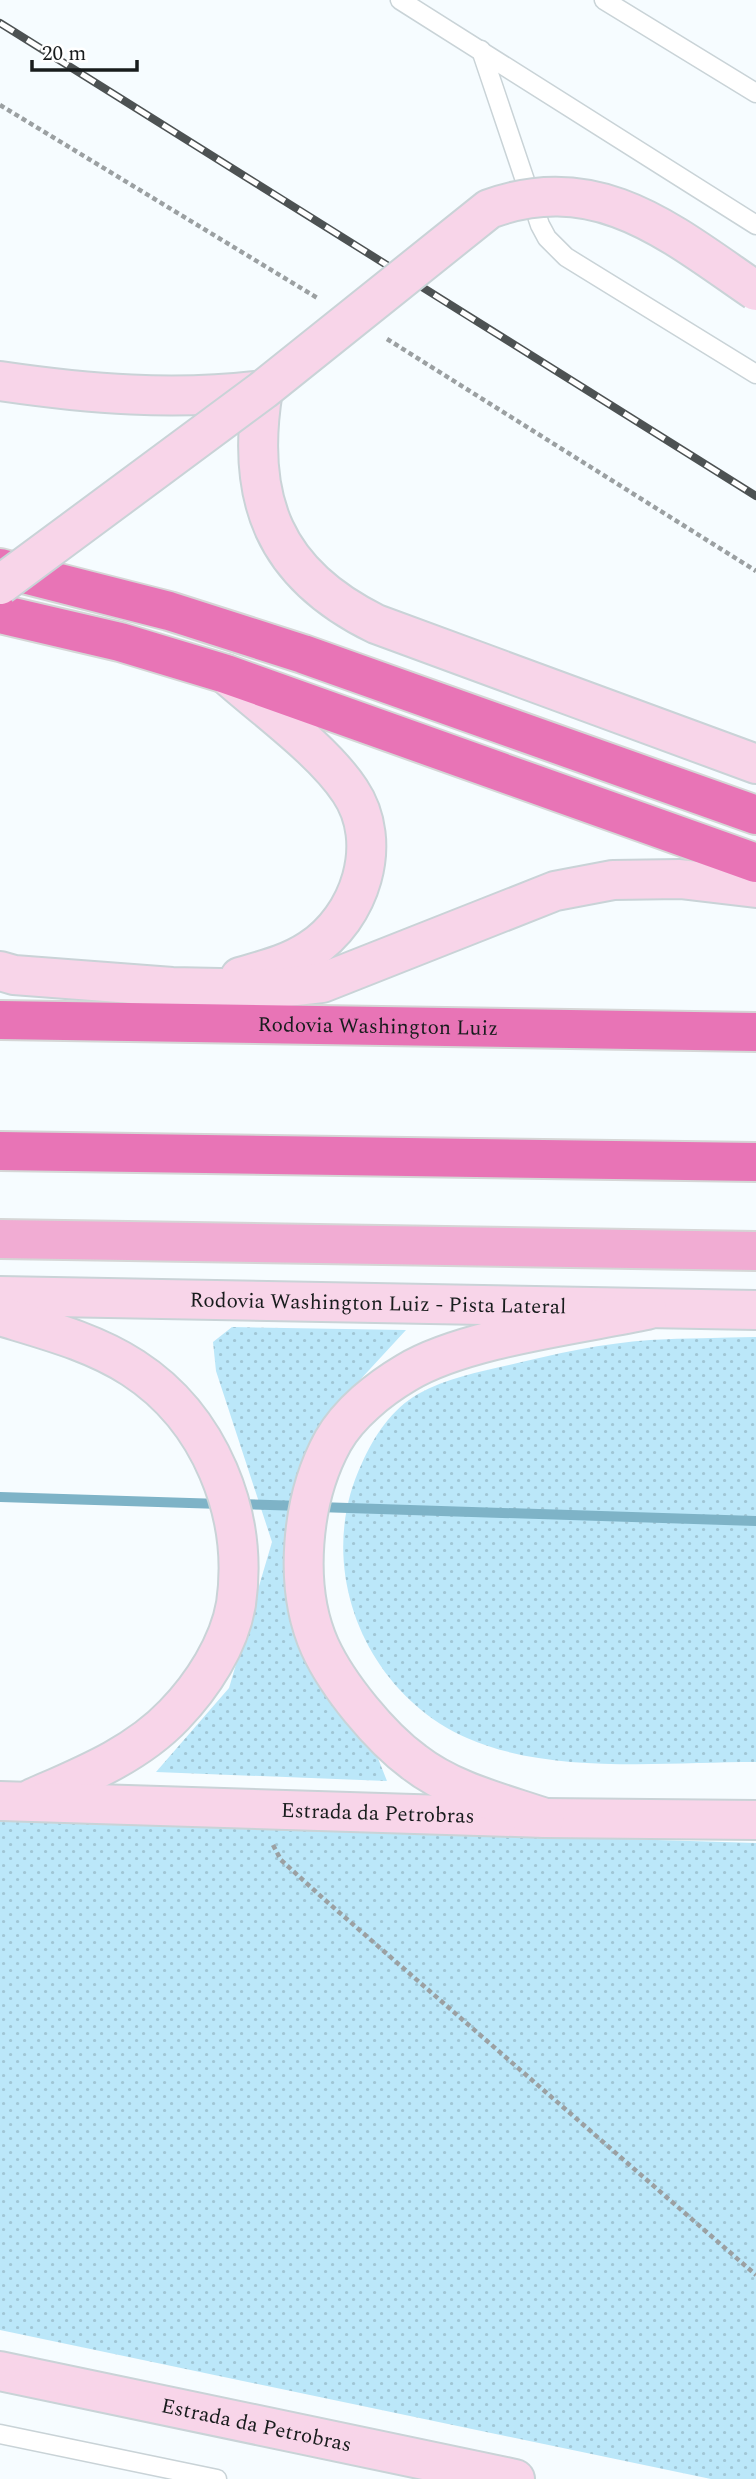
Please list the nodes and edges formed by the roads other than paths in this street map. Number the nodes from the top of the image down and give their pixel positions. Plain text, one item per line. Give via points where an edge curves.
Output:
1 (400, 0) edge
2 (605, 0) edge
3 (481, 50) junction
4 (756, 93) edge
5 (756, 225) edge
6 (756, 291) edge
7 (756, 374) edge
8 (0, 381) edge
9 (263, 390) junction
10 (0, 568) edge
11 (0, 585) edge
12 (0, 614) edge
13 (226, 674) junction
14 (753, 763) edge
15 (756, 815) edge
16 (756, 863) edge
17 (756, 888) edge
18 (0, 971) edge
19 (172, 987) junction
20 (0, 1020) edge
21 (756, 1032) edge
22 (0, 1151) edge
23 (756, 1162) edge
24 (0, 1239) edge
25 (756, 1251) edge
26 (0, 1296) edge
27 (647, 1310) junction
28 (756, 1310) edge
29 (0, 1316) edge
30 (12, 1802) edge
31 (545, 1818) junction
32 (756, 1820) edge
33 (0, 2371) edge
34 (0, 2434) edge
35 (217, 2479) edge
36 (508, 2479) edge

1 - 3 lane
2 - 4 lane
3 - 5 lane
3 - 7 lane via 540,225 553,246 622,294
6 - 9 main road, bridge via 628,209 577,197 506,203 473,220
8 - 9 main road via 105,395 218,396
9 - 11 main road, bridge
9 - 14 main road via 256,452 264,504 288,554 327,595 376,624
10 - 15 highway via 169,611 303,654
12 - 13 highway via 120,642
13 - 16 highway
13 - 19 main road via 329,765 352,793 365,826 367,862 357,895 337,926 311,950 277,967 244,976
17 - 19 main road via 680,879 613,880 555,891 323,983 269,989
18 - 19 main road
20 - 21 highway, Rodovia Washington Luiz
22 - 23 highway
24 - 25 main road
26 - 27 main road, Rodovia Washington Luiz - Pista Lateral
27 - 28 main road, Rodovia Washington Luiz - Pista Lateral
27 - 31 main road via 452,1353 407,1372 364,1404 334,1440 318,1478 308,1521 304,1563 308,1603 320,1647 352,1697 414,1763 462,1789
29 - 30 main road via 80,1341 134,1368 173,1401 205,1440 222,1480 238,1566 235,1606 219,1652 173,1716 139,1745 97,1769
30 - 31 main road, Estrada da Petrobras
31 - 32 main road, Estrada da Petrobras
33 - 36 main road, Estrada da Petrobras
34 - 35 lane

